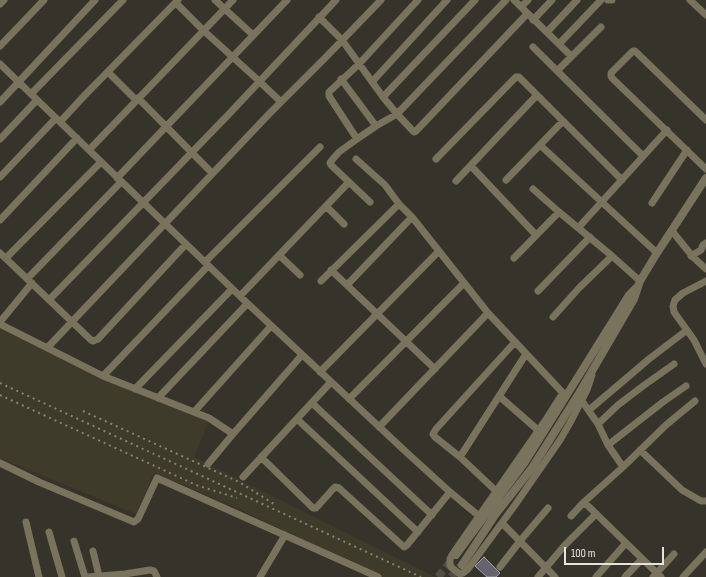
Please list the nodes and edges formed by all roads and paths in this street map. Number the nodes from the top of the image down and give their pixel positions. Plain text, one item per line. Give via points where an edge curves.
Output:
1 (4, 0) edge
2 (44, 0) edge
3 (95, 0) edge
4 (123, 0) edge
5 (215, 0) edge
6 (233, 0) edge
7 (287, 0) edge
8 (336, 0) edge
9 (381, 0) edge
10 (418, 0) edge
11 (447, 0) edge
12 (475, 0) edge
13 (506, 0) edge
14 (514, 0) edge
15 (528, 0) edge
16 (552, 0) edge
17 (577, 0) edge
18 (601, 0) edge
19 (608, 0) edge
20 (612, 0) edge
21 (690, 0) edge
22 (177, 1) edge
23 (0, 4) edge
24 (521, 7) junction
25 (225, 9) junction
26 (527, 14) junction
27 (706, 15) edge
28 (319, 17) junction
29 (534, 20) junction
30 (601, 27) dead end
31 (204, 31) junction
32 (547, 32) junction
33 (253, 36) junction
34 (342, 40) junction
35 (559, 44) junction
36 (0, 46) edge
37 (533, 47) dead end
38 (571, 56) junction
39 (233, 58) junction
40 (0, 64) edge
41 (359, 64) junction
42 (557, 70) junction
43 (108, 72) junction
44 (341, 79) junction
45 (259, 81) junction
46 (18, 82) junction
47 (372, 82) junction
48 (31, 94) junction
49 (537, 95) junction
50 (383, 97) junction
51 (137, 99) junction
52 (37, 100) junction
53 (0, 102) edge
54 (280, 102) junction
55 (397, 114) junction
56 (58, 120) junction
57 (706, 120) edge
58 (563, 121) junction
59 (376, 126) junction
60 (166, 127) junction
61 (666, 130) junction
62 (77, 138) junction
63 (0, 139) edge
64 (357, 139) junction
65 (540, 145) junction
66 (320, 146) dead end
67 (89, 150) junction
68 (686, 150) junction
69 (191, 153) junction
70 (643, 156) junction
71 (436, 159) dead end
72 (356, 160) dead end
73 (101, 162) junction
74 (471, 166) junction
75 (706, 169) edge
76 (212, 173) junction
77 (0, 177) edge
78 (706, 178) edge
79 (119, 180) junction
80 (506, 180) dead end
81 (622, 180) junction
82 (456, 181) dead end
83 (349, 182) junction
84 (533, 189) dead end
85 (143, 202) junction
86 (370, 202) dead end
87 (602, 202) junction
88 (652, 203) dead end
89 (399, 204) junction
90 (326, 206) junction
91 (559, 212) junction
92 (412, 217) junction
93 (0, 220) edge
94 (165, 224) junction
95 (344, 224) dead end
96 (578, 228) junction
97 (672, 231) junction
98 (536, 235) junction
99 (590, 237) junction
100 (706, 243) edge
101 (186, 244) junction
102 (439, 251) junction
103 (0, 252) edge
104 (657, 253) junction
105 (279, 255) junction
106 (612, 256) junction
107 (691, 256) junction
108 (6, 258) junction
109 (514, 258) dead end
110 (206, 264) junction
111 (706, 269) edge
112 (331, 270) junction
113 (300, 276) dead end
114 (321, 280) dead end
115 (30, 281) junction
116 (706, 281) edge
117 (464, 283) junction
118 (639, 284) junction
119 (347, 285) junction
120 (232, 289) junction
121 (538, 291) dead end
122 (240, 296) junction
123 (49, 300) junction
124 (247, 304) junction
125 (377, 313) junction
126 (488, 313) junction
127 (553, 317) dead end
128 (72, 322) junction
129 (0, 323) edge
130 (271, 326) junction
131 (687, 330) junction
132 (406, 341) junction
133 (515, 342) junction
134 (48, 347) junction
135 (597, 347) junction
136 (526, 354) junction
137 (302, 355) junction
138 (674, 364) dead end
139 (706, 364) edge
140 (435, 369) junction
141 (593, 369) junction
142 (320, 372) junction
143 (103, 376) junction
144 (331, 382) junction
145 (686, 386) dead end
146 (135, 389) junction
147 (563, 393) junction
148 (499, 396) junction
149 (158, 398) junction
150 (349, 399) junction
151 (582, 401) junction
152 (695, 401) dead end
153 (312, 403) junction
154 (589, 410) junction
155 (194, 412) junction
156 (297, 419) junction
157 (598, 424) junction
158 (379, 427) junction
159 (539, 431) junction
160 (233, 434) junction
161 (608, 445) junction
162 (640, 450) junction
163 (261, 457) junction
164 (460, 458) junction
165 (0, 463) edge
166 (208, 464) dead end
167 (623, 467) junction
168 (243, 476) dead end
169 (496, 491) junction
170 (450, 492) junction
171 (706, 501) edge
172 (584, 502) junction
173 (548, 508) dead end
174 (596, 514) junction
175 (432, 515) junction
176 (479, 516) junction
177 (571, 516) dead end
178 (26, 522) dead end
179 (502, 523) junction
180 (49, 532) dead end
181 (418, 532) junction
182 (285, 535) junction
183 (74, 541) dead end
184 (520, 541) junction
185 (626, 543) junction
186 (93, 551) dead end
187 (706, 552) edge
188 (674, 554) dead end
189 (456, 556) tunnel mouth
190 (642, 559) junction
191 (462, 565) tunnel mouth
192 (500, 567) dead end
193 (546, 568) junction
194 (99, 576) edge
195 (125, 576) edge
196 (657, 576) edge
197 (39, 577) edge
198 (62, 577) edge
199 (84, 577) edge
200 (88, 577) edge
201 (157, 577) edge
202 (260, 577) edge
203 (378, 577) edge
204 (538, 577) edge
205 (555, 577) edge
206 (596, 577) edge
207 (625, 577) edge
208 (682, 577) edge

1 - 23 street
2 - 36 street
3 - 46 street
4 - 48 street
5 - 25 street
6 - 25 street
7 - 33 street
8 - 28 street
9 - 34 street
10 - 41 street
11 - 47 street
12 - 50 street
13 - 55 street
14 - 24 street
15 - 24 street
16 - 29 street
17 - 32 street
18 - 35 street
19 - 20 street
21 - 27 street
22 - 31 street
22 - 43 street
24 - 26 street
25 - 31 street
25 - 33 street
26 - 29 street
26 - 55 street via 416,131 413,131
28 - 34 street
28 - 45 street
29 - 32 street
30 - 38 street
31 - 39 street
31 - 51 street
32 - 35 street
33 - 39 street
34 - 41 street
34 - 54 street
35 - 38 street
37 - 42 street
38 - 42 street
39 - 45 street
39 - 60 street
40 - 46 street
41 - 44 street
41 - 47 street
42 - 70 street
43 - 51 street
43 - 56 street
44 - 59 street
44 - 64 street via 328,94
45 - 54 street
45 - 69 street
46 - 48 street
46 - 53 street
47 - 50 street
48 - 52 street
49 - 58 street
49 - 71 street via 516,77
49 - 74 street
50 - 55 street
51 - 60 street
51 - 67 street
52 - 56 street
52 - 63 street
54 - 76 street
55 - 59 street
56 - 62 street
56 - 77 street
57 - 61 street via 634,50 611,76
58 - 65 street
58 - 81 street
59 - 64 street
60 - 69 street
60 - 79 street
61 - 68 street
61 - 70 street
62 - 67 street
62 - 93 street
64 - 83 street via 339,152 330,163
65 - 80 street
65 - 87 street
66 - 110 street
67 - 73 street
68 - 75 street
68 - 88 street
69 - 76 street
69 - 85 street
70 - 81 street
72 - 89 street via 385,185
73 - 79 street
73 - 108 street
74 - 82 street
74 - 98 street
76 - 94 street
78 - 97 street
79 - 85 street
79 - 115 street
81 - 87 street
83 - 86 street
83 - 90 street
84 - 91 street
85 - 94 street
85 - 123 street
87 - 96 street
87 - 104 street
89 - 92 street
89 - 112 street
90 - 95 street
90 - 105 street
91 - 96 street
91 - 98 street
92 - 102 street
92 - 119 street
94 - 101 street
94 - 128 street
96 - 99 street
97 - 104 street
97 - 107 street
98 - 109 street
99 - 106 street
99 - 121 street
100 - 107 street via 701,250
101 - 110 street
101 - 128 street via 98,339 91,340
102 - 117 street
102 - 125 street
103 - 108 street
104 - 118 street
105 - 113 street
105 - 122 street
106 - 118 street
106 - 127 street
107 - 111 street
108 - 115 street
110 - 120 street
110 - 143 street
112 - 114 street
112 - 119 street
115 - 123 street
115 - 129 street
116 - 131 street via 682,293 675,300 674,312
117 - 126 street
117 - 132 street
118 - 135 street via 629,295
118 - 141 street via 634,299
119 - 125 street
120 - 122 street
120 - 146 street
122 - 124 street
123 - 128 street
124 - 130 street
124 - 149 street
125 - 132 street
125 - 142 street
126 - 133 street
126 - 140 street
128 - 134 street
129 - 134 street
130 - 137 street
130 - 155 street
131 - 139 street
131 - 154 street
132 - 140 street
132 - 150 street
133 - 136 street
133 - 164 street via 434,431 433,434
134 - 143 street
135 - 147 street via 589,353
135 - 189 street via 525,462
136 - 147 street
136 - 148 street
137 - 142 street
137 - 160 street
138 - 157 street via 642,386
140 - 158 street
141 - 151 street
141 - 191 street via 532,468
142 - 144 street
143 - 146 street
144 - 150 street
144 - 153 street
145 - 161 street
146 - 149 street
147 - 159 street
148 - 159 street
148 - 164 street
149 - 155 street
150 - 158 street
151 - 154 street
151 - 179 street via 560,440
152 - 162 street
153 - 156 street
153 - 175 street
154 - 157 street
155 - 160 street
156 - 163 street
156 - 181 street
157 - 161 street
158 - 170 street
159 - 169 street
160 - 166 street
161 - 167 street
162 - 167 street
162 - 171 street via 682,490 701,501
163 - 168 street
163 - 181 street via 313,508 337,487 401,546 405,547
164 - 169 street
165 - 182 street via 131,522 138,519 156,478
167 - 172 street
169 - 176 street
170 - 175 street
170 - 176 street
172 - 174 street
172 - 177 street
173 - 184 street
174 - 185 street
174 - 193 street
175 - 181 street
176 - 179 street via 450,559 452,568 460,574 468,569
178 - 197 street
179 - 184 street
180 - 198 street
182 - 202 street
182 - 203 street
183 - 199 street
184 - 192 street
184 - 193 street
185 - 190 street
185 - 206 street
186 - 194 street
187 - 208 street
188 - 196 street
190 - 196 street
190 - 207 street
193 - 204 street
193 - 205 street
194 - 195 street
194 - 200 street
195 - 201 street via 153,570

